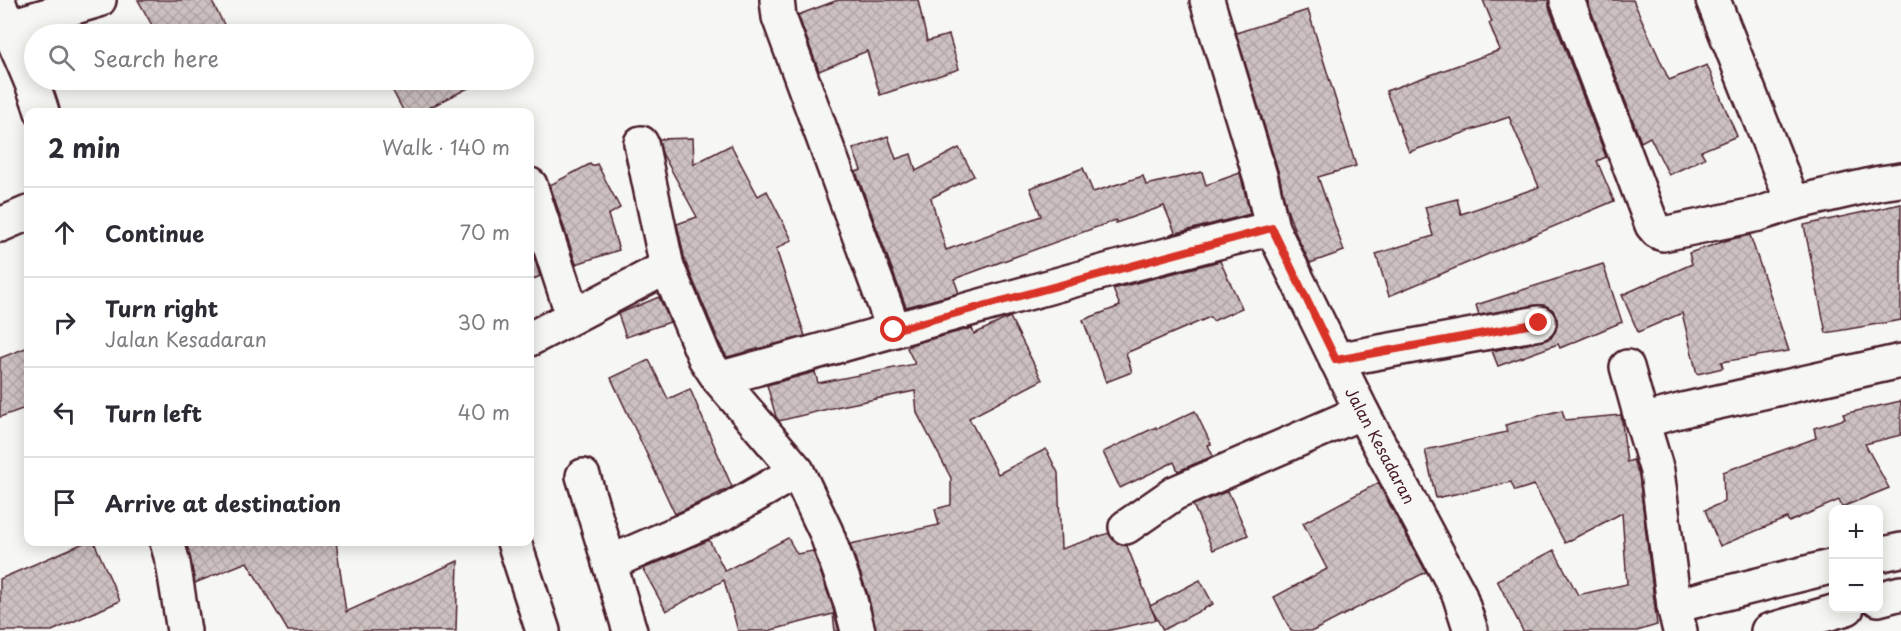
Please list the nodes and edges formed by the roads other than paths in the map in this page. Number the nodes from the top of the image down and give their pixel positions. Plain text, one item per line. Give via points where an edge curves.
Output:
1 (99, 0) edge
2 (777, 0) edge
3 (1207, 0) edge
4 (1567, 0) edge
5 (1713, 0) edge
6 (4, 16) edge
7 (24, 64) edge
8 (35, 90) edge
9 (41, 108) edge
10 (641, 142) dead end
11 (1901, 180) edge
12 (534, 197) edge
13 (1793, 203) junction
14 (24, 215) edge
15 (0, 225) edge
16 (1272, 228) junction
17 (667, 267) junction
18 (573, 316) junction
19 (1539, 323) dead end
20 (894, 330) junction
21 (534, 337) edge
22 (1336, 360) junction
23 (1901, 361) edge
24 (1626, 367) dead end
25 (718, 379) junction
26 (1362, 412) junction
27 (1642, 421) junction
28 (797, 471) junction
29 (583, 476) dead end
30 (1126, 527) dead end
31 (167, 546) edge
32 (515, 546) edge
33 (1901, 550) edge
34 (1883, 554) edge
35 (609, 563) junction
36 (1829, 567) edge
37 (1901, 593) edge
38 (1883, 598) edge
39 (1833, 613) edge
40 (1677, 618) edge
41 (184, 631) edge
42 (543, 631) edge
43 (630, 631) edge
44 (858, 631) edge
45 (1471, 631) edge
46 (1768, 631) edge

1 - 6 street
2 - 20 street via 779,17
3 - 16 street, Jalan Kesadaran via 1262,179
4 - 13 street via 1657,231 1674,232
5 - 13 street
6 - 7 street
8 - 9 street
10 - 17 street
11 - 13 street
12 - 18 street
14 - 15 street
16 - 20 street
16 - 22 street, Jalan Kesadaran
17 - 18 street
17 - 25 street via 705,358
18 - 21 street
19 - 22 street
20 - 25 street
22 - 26 street, Jalan Kesadaran
23 - 27 street
24 - 27 street
25 - 28 street
26 - 30 street via 1175,493
26 - 45 street, Jalan Kesadaran via 1459,594
27 - 40 street via 1657,471
28 - 35 street via 726,512
28 - 44 street via 826,532
29 - 35 street
31 - 41 street
32 - 42 street
33 - 34 street
35 - 43 street
36 - 40 street
37 - 38 street
39 - 46 street

